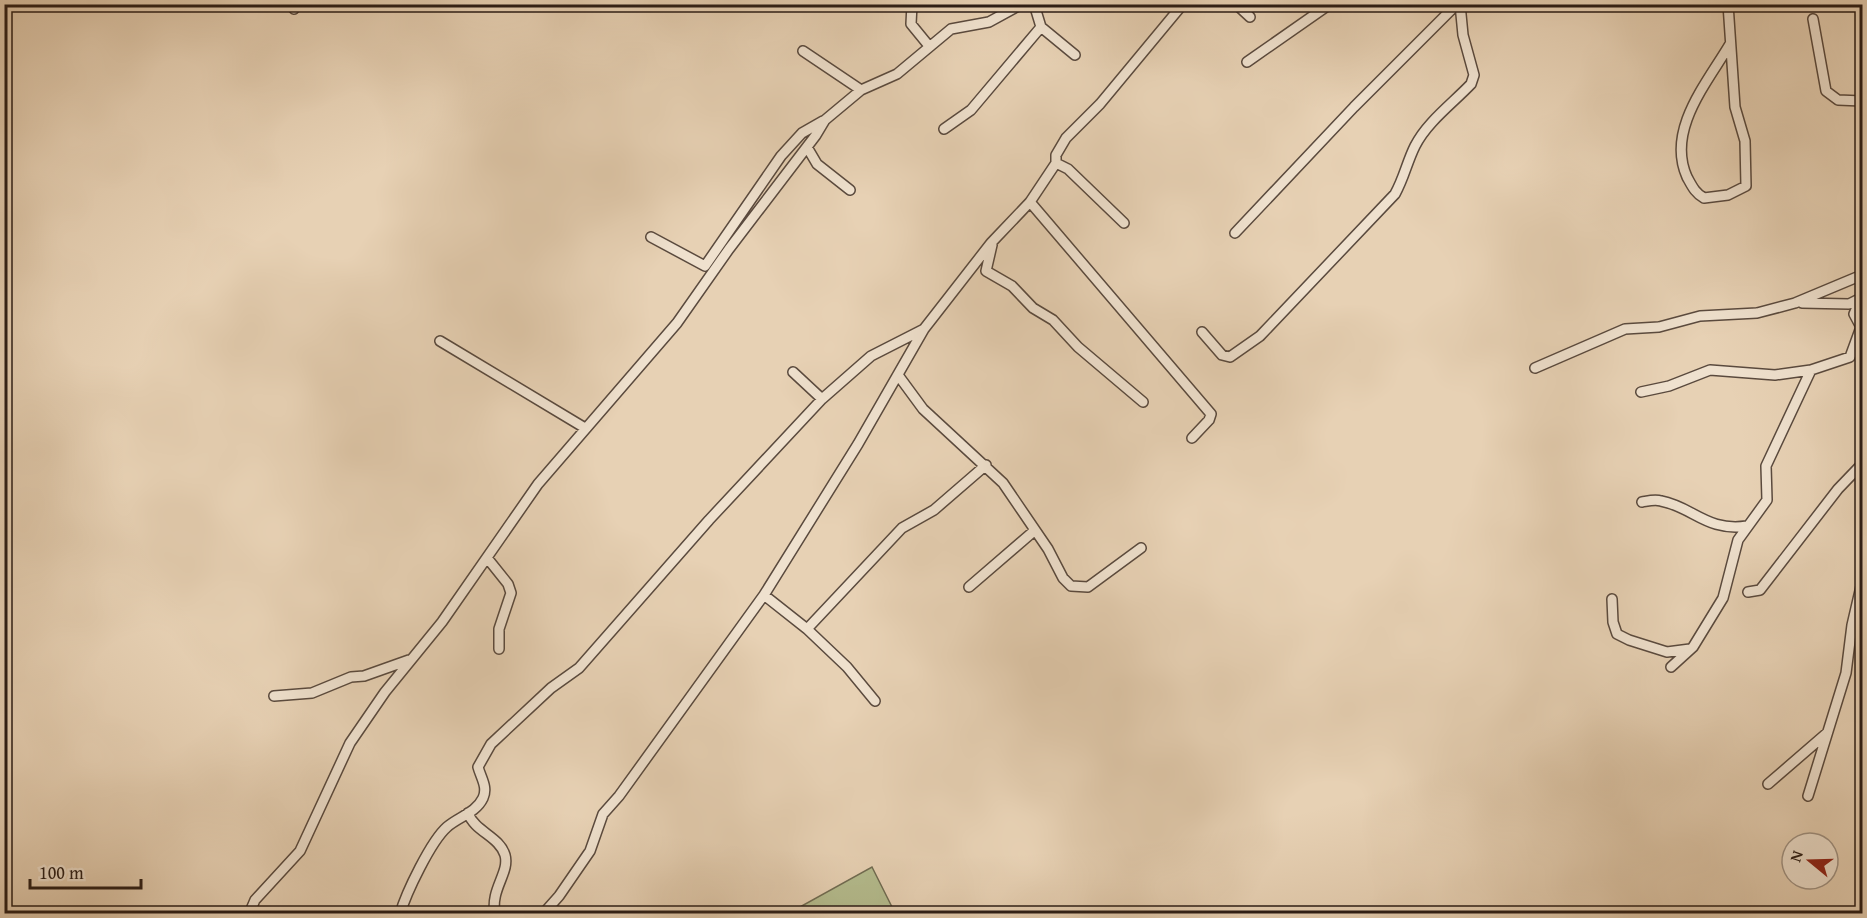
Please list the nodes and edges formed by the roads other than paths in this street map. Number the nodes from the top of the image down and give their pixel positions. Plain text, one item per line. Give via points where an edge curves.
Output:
1 (912, 4) edge
2 (1022, 4) edge
3 (1034, 4) edge
4 (1236, 4) edge
5 (1330, 4) edge
6 (1459, 4) edge
7 (1728, 4) edge
8 (1183, 5) edge
9 (1250, 17) dead end
10 (1813, 19) dead end
11 (1041, 27) junction
12 (1730, 44) junction
13 (929, 46) junction
14 (803, 51) dead end
15 (1075, 55) dead end
16 (1247, 62) dead end
17 (861, 90) junction
18 (1863, 101) edge
19 (825, 120) junction
20 (944, 129) dead end
21 (807, 147) junction
22 (1056, 163) junction
23 (849, 190) dead end
24 (1030, 202) junction
25 (1124, 223) dead end
26 (731, 232) junction
27 (1235, 232) dead end
28 (651, 237) dead end
29 (991, 243) junction
30 (729, 249) junction
31 (1863, 275) edge
32 (1795, 303) junction
33 (924, 329) junction
34 (1202, 332) dead end
35 (440, 342) dead end
36 (1535, 368) dead end
37 (1811, 370) junction
38 (793, 372) dead end
39 (898, 375) junction
40 (1641, 392) dead end
41 (822, 399) junction
42 (1143, 402) dead end
43 (585, 428) junction
44 (1192, 438) dead end
45 (1863, 464) edge
46 (986, 465) junction
47 (1642, 502) dead end
48 (1746, 526) junction
49 (1034, 531) junction
50 (1141, 548) dead end
51 (488, 559) junction
52 (1863, 582) edge
53 (969, 587) dead end
54 (1748, 592) dead end
55 (764, 596) junction
56 (1612, 599) dead end
57 (807, 630) junction
58 (499, 649) dead end
59 (1690, 649) junction
60 (411, 659) junction
61 (1671, 667) dead end
62 (274, 696) dead end
63 (875, 701) dead end
64 (1827, 733) junction
65 (1768, 784) dead end
66 (1808, 796) dead end
67 (468, 813) junction
68 (249, 914) edge
69 (400, 914) edge
70 (495, 914) edge
71 (543, 914) edge

1 - 13 street via 911,24
2 - 13 street via 989,22 951,29
3 - 11 street
4 - 9 street
5 - 16 street
6 - 27 street
6 - 34 street via 1474,75 1471,84 1416,145 1406,176 1395,194 1250,346 1230,357 1222,355
7 - 12 street
8 - 22 street via 1100,104 1066,138
10 - 18 street via 1826,91 1838,100
11 - 15 street
11 - 20 street via 971,110
12 - 12 street via 1735,107 1745,141 1746,186 1728,195 1704,198 1692,187 1682,160 1685,123
13 - 17 street via 897,74
14 - 17 street
17 - 19 street
19 - 21 street
19 - 26 street via 802,133 781,156
21 - 23 street via 817,164
21 - 30 street
22 - 24 street
22 - 25 street via 1068,169
24 - 29 street
24 - 44 street via 1210,414
26 - 28 street via 705,266
26 - 30 street
29 - 33 street
29 - 42 street via 986,271 1012,286 1033,308 1053,320 1078,347
30 - 43 street via 677,323
31 - 32 street
32 - 36 street via 1757,312 1701,316 1659,327 1625,329
32 - 37 street via 1849,304 1863,296 1854,314 1862,327 1850,357
33 - 39 street
33 - 41 street via 871,356
35 - 43 street
37 - 40 street via 1775,375 1710,370
37 - 48 street via 1766,466 1767,500
38 - 41 street
39 - 46 street via 923,409
39 - 55 street
41 - 67 street via 579,668 551,688 491,744 478,767 486,788 483,799
43 - 51 street via 538,484
45 - 54 street via 1838,489 1760,590
46 - 49 street via 1003,483
46 - 57 street via 934,510 902,528
47 - 48 street via 1660,500 1717,524
48 - 59 street via 1738,540 1723,598
49 - 50 street via 1063,578 1077,588 1088,587
49 - 53 street
51 - 58 street via 511,593 499,629
51 - 60 street
52 - 64 street via 1846,673
55 - 57 street
55 - 71 street via 603,814 590,851
56 - 59 street via 1617,634 1667,652
57 - 63 street via 839,659
59 - 61 street
60 - 62 street via 312,693
60 - 68 street via 351,742 300,851 255,900
64 - 65 street
64 - 66 street
67 - 69 street via 446,828 430,850
67 - 70 street via 472,824 499,844 505,856 506,867 492,901

